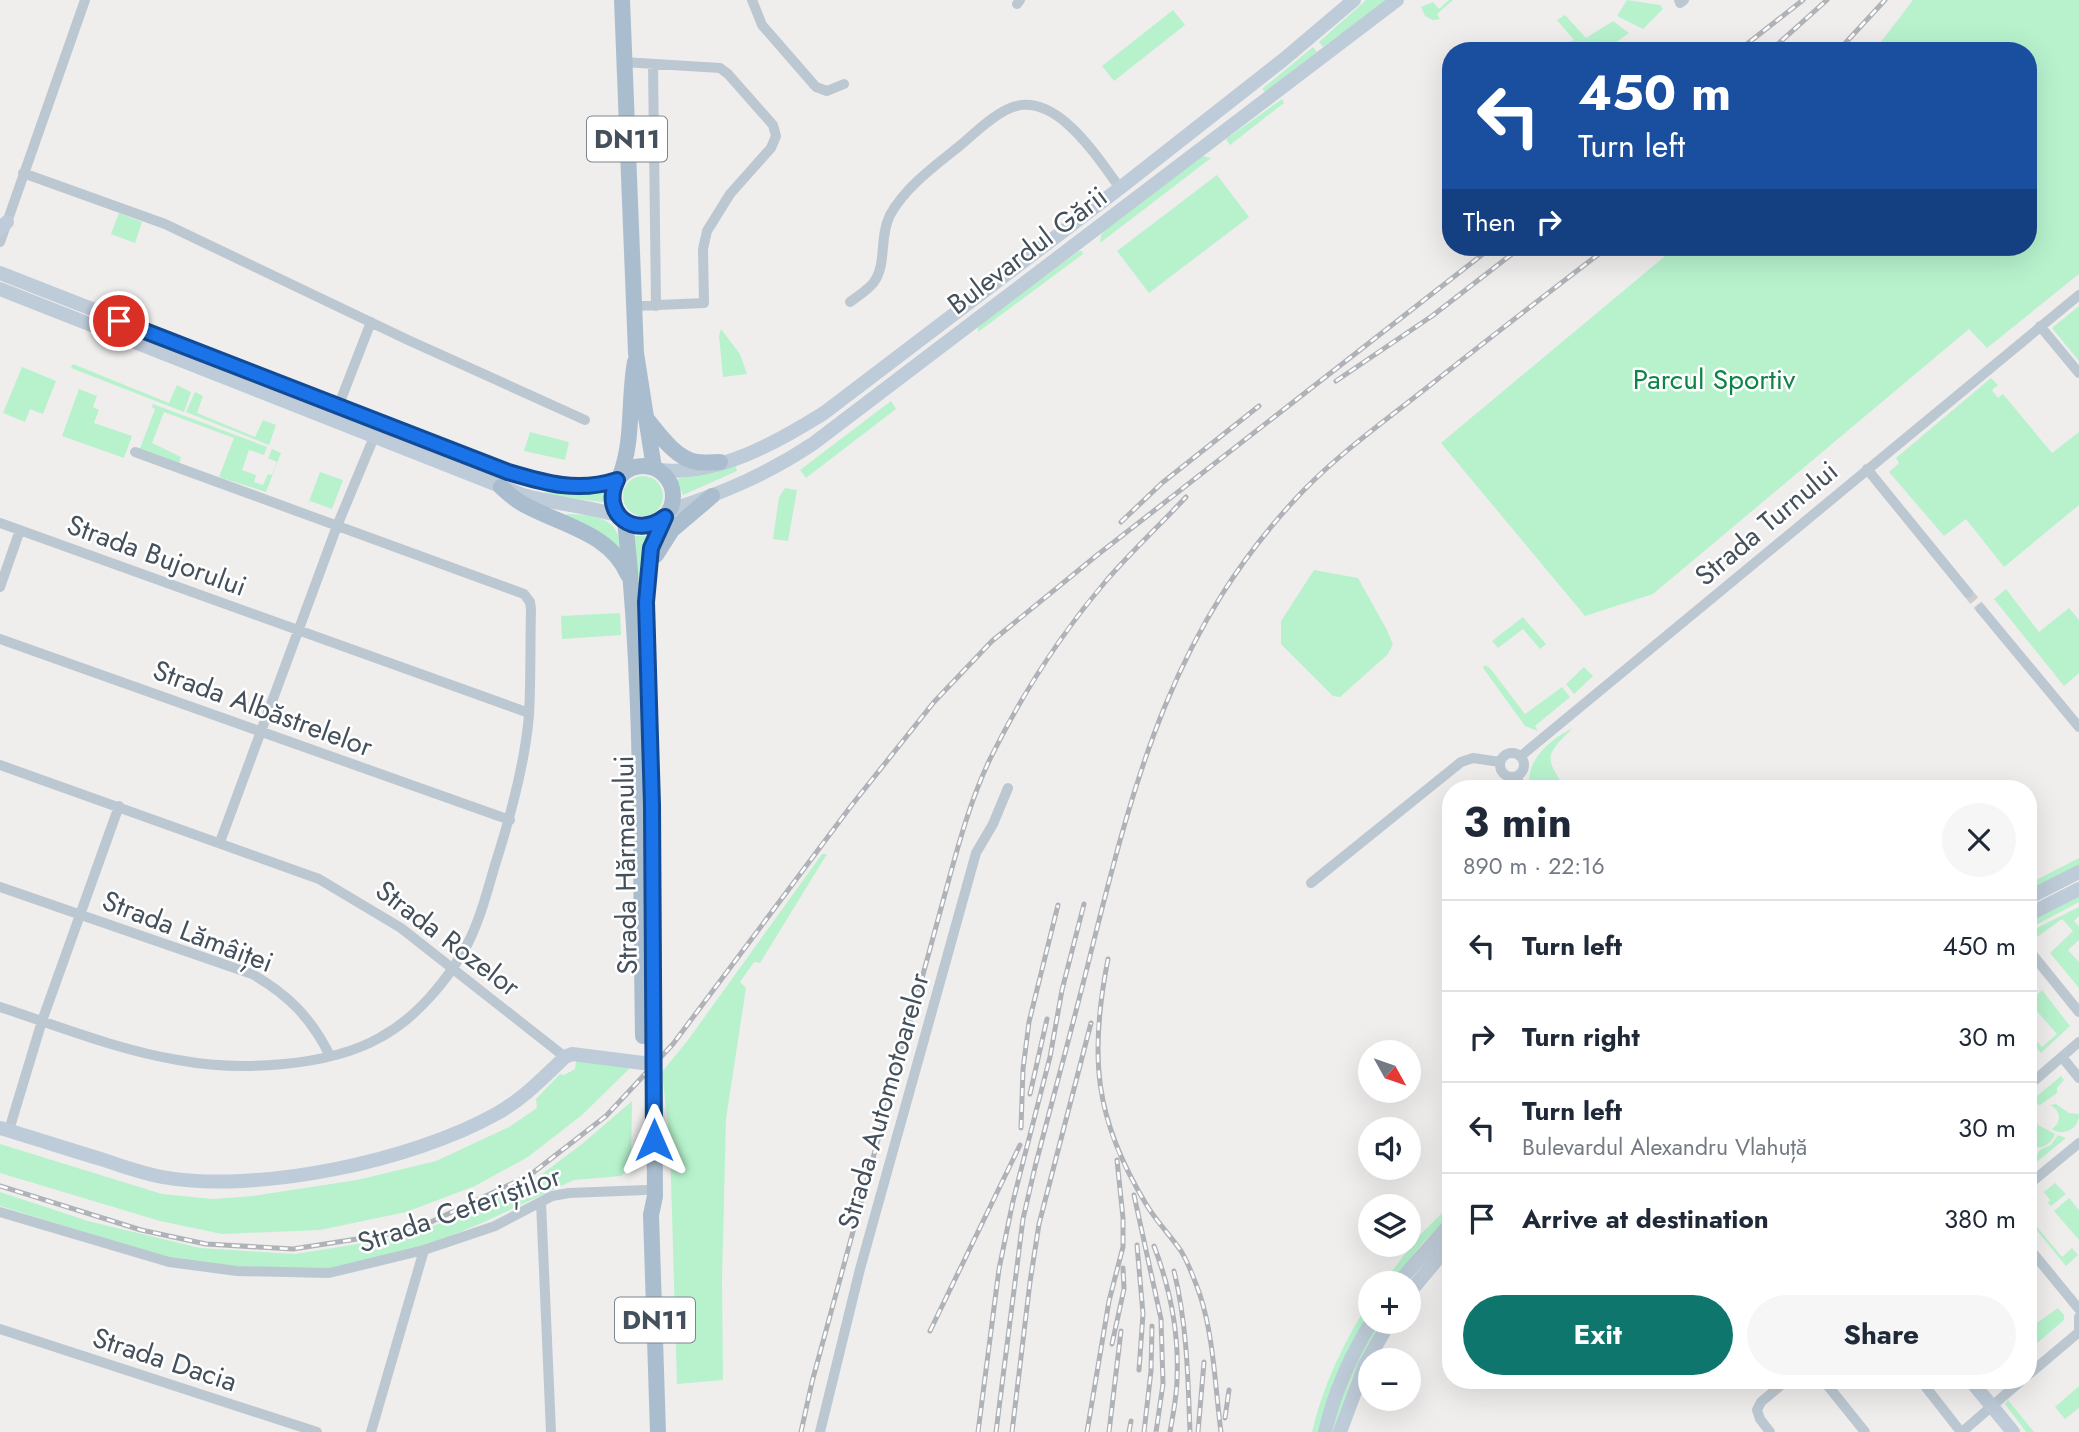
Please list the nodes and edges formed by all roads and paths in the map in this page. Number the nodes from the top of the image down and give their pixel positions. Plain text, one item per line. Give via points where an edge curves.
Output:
1 (85, 0) edge
2 (622, 0) edge
3 (752, 0) edge
4 (1354, 0) edge
5 (1397, 0) edge
6 (1679, 0) edge
7 (1684, 0) edge
8 (623, 62) junction
9 (653, 64) junction
10 (844, 84) dead end
11 (23, 173) junction
12 (1120, 188) junction
13 (3, 225) edge
14 (0, 242) edge
15 (0, 273) edge
16 (0, 289) edge
17 (2079, 295) edge
18 (850, 302) dead end
19 (634, 306) junction
20 (656, 306) junction
21 (372, 322) junction
22 (2040, 326) junction
23 (636, 353) junction
24 (2079, 373) edge
25 (338, 407) junction
26 (646, 417) junction
27 (584, 420) dead end
28 (374, 437) junction
29 (135, 452) dead end
30 (720, 462) junction
31 (657, 469) junction
32 (1867, 469) junction
33 (618, 478) junction
34 (501, 487) junction
35 (712, 496) junction
36 (667, 513) junction
37 (622, 518) junction
38 (0, 523) edge
39 (337, 526) junction
40 (20, 530) junction
41 (648, 569) junction
42 (0, 587) edge
43 (632, 589) junction
44 (1968, 593) tunnel mouth
45 (1981, 610) tunnel mouth
46 (298, 630) junction
47 (0, 639) edge
48 (529, 713) junction
49 (2079, 727) edge
50 (261, 730) junction
51 (1521, 756) junction
52 (1500, 762) junction
53 (0, 765) edge
54 (1517, 776) junction
55 (1518, 780) edge
56 (1008, 788) dead end
57 (119, 806) junction
58 (510, 820) junction
59 (220, 842) junction
60 (2079, 872) edge
61 (1311, 883) dead end
62 (0, 887) edge
63 (2079, 889) edge
64 (2037, 893) edge
65 (2037, 910) edge
66 (80, 915) junction
67 (2037, 960) edge
68 (452, 968) junction
69 (0, 1007) edge
70 (2079, 1012) edge
71 (42, 1021) junction
72 (2079, 1042) edge
73 (330, 1056) junction
74 (565, 1057) junction
75 (2062, 1057) junction
76 (643, 1063) junction
77 (2037, 1078) edge
78 (2079, 1078) edge
79 (4, 1129) edge
80 (2079, 1143) edge
81 (2037, 1177) edge
82 (646, 1190) junction
83 (541, 1202) junction
84 (0, 1212) edge
85 (651, 1215) junction
86 (1442, 1233) edge
87 (424, 1250) junction
88 (1442, 1254) edge
89 (2037, 1258) edge
90 (1409, 1271) edge
91 (1421, 1279) edge
92 (2079, 1309) edge
93 (2079, 1317) edge
94 (0, 1329) edge
95 (2079, 1331) edge
96 (1365, 1334) edge
97 (1383, 1334) edge
98 (2037, 1367) edge
99 (1777, 1389) edge
100 (1830, 1389) edge
101 (1927, 1389) edge
102 (1977, 1389) edge
103 (2011, 1389) edge
104 (1991, 1406) junction
105 (317, 1432) edge
106 (371, 1432) edge
107 (551, 1432) edge
108 (658, 1432) edge
109 (820, 1432) edge
110 (1325, 1432) edge
111 (1340, 1432) edge
112 (1770, 1432) edge
113 (1865, 1432) edge
114 (1961, 1432) edge
115 (2013, 1432) edge

1 - 11 street
2 - 8 main road, DN11
3 - 10 street via 762,25 816,88 827,91
4 - 12 main road, Bulevardul Gării
5 - 35 main road, Bulevardul Gării via 814,443 780,466
6 - 7 street
8 - 9 street
8 - 19 main road, DN11
9 - 20 street
9 - 20 street via 724,70 773,125 776,136 710,223 703,249 704,303
11 - 13 street
11 - 21 street via 165,223
12 - 18 street via 1068,123 1046,108 1010,107 907,191 890,215 876,281
12 - 30 main road, Bulevardul Gării via 824,412 761,448
13 - 14 street
15 - 25 main road
16 - 28 main road
17 - 22 street, Strada Turnului
19 - 20 street
19 - 23 main road, DN11
21 - 25 street
21 - 27 street
22 - 24 street
22 - 32 street, Strada Turnului
23 - 26 main road, DN11
23 - 33 main road, DN11 via 626,460
25 - 33 main road via 547,484 569,487
26 - 30 main road via 684,457
26 - 31 main road, DN11
28 - 34 main road
28 - 39 street
29 - 39 street
30 - 31 main road, Bulevardul Gării via 690,471
31 - 33 main road via 638,466
31 - 36 main road via 671,486 673,499
32 - 44 street
32 - 51 street, Strada Turnului
33 - 37 main road via 612,499
34 - 37 main road
34 - 43 main road via 520,503 610,548 624,566
35 - 36 main road, Bulevardul Gării
35 - 41 main road via 672,530
36 - 37 main road via 650,526
36 - 41 main road, Strada Hărmanului / DN11 via 651,548
37 - 43 main road, Strada Hărmanului / DN11
38 - 40 street, Strada Bujorului
39 - 46 street
39 - 48 street via 524,594 531,609
40 - 42 street
40 - 46 street, Strada Bujorului
41 - 85 main road, Strada Hărmanului / DN11
43 - 76 main road, Strada Hărmanului / DN11
45 - 49 street
46 - 48 street, Strada Bujorului
46 - 50 street
47 - 50 street, Strada Albăstrelelor
48 - 58 street
50 - 58 street, Strada Albăstrelelor
50 - 59 street
51 - 52 street via 1507,753
51 - 54 street via 1524,767
52 - 54 street via 1503,774
52 - 61 street via 1473,758 1461,762
53 - 57 street, Strada Rozelor
54 - 55 street
56 - 109 street, Strada Automotoarelor via 976,853 860,1269
57 - 59 street, Strada Rozelor
57 - 66 street
58 - 68 street via 475,927
59 - 68 street, Strada Rozelor via 348,895
60 - 64 main road
62 - 66 street, Strada Lămâiței
63 - 65 main road
66 - 71 street
66 - 73 street, Strada Lămâiței via 271,984 309,1020
67 - 70 street
68 - 73 street via 393,1030
68 - 74 street, Strada Rozelor
69 - 71 street
71 - 73 street via 158,1056 201,1063 286,1063
71 - 79 street
72 - 75 street
74 - 76 main road via 572,1054
74 - 79 main road via 517,1101 444,1138 381,1157 267,1179 219,1182 161,1177
75 - 77 street
75 - 78 street
76 - 82 main road, Strada Hărmanului / DN11
80 - 81 street
82 - 83 street, Strada Ceferiștilor via 569,1193
82 - 85 main road, Strada Hărmanului / DN11
83 - 87 street, Strada Ceferiștilor via 495,1226
83 - 107 street
84 - 87 street, Strada Ceferiștilor via 169,1262 237,1271 329,1273
85 - 108 main road, Strada Hărmanului / DN11
86 - 90 main road
87 - 106 street
88 - 91 main road
89 - 92 street
93 - 95 street
94 - 105 street, Strada Dacia
95 - 98 street
96 - 110 main road via 1336,1394
97 - 111 main road via 1365,1365
99 - 112 street via 1757,1410
100 - 113 street
101 - 114 street
102 - 104 main road
103 - 104 street
104 - 114 street
104 - 115 main road

